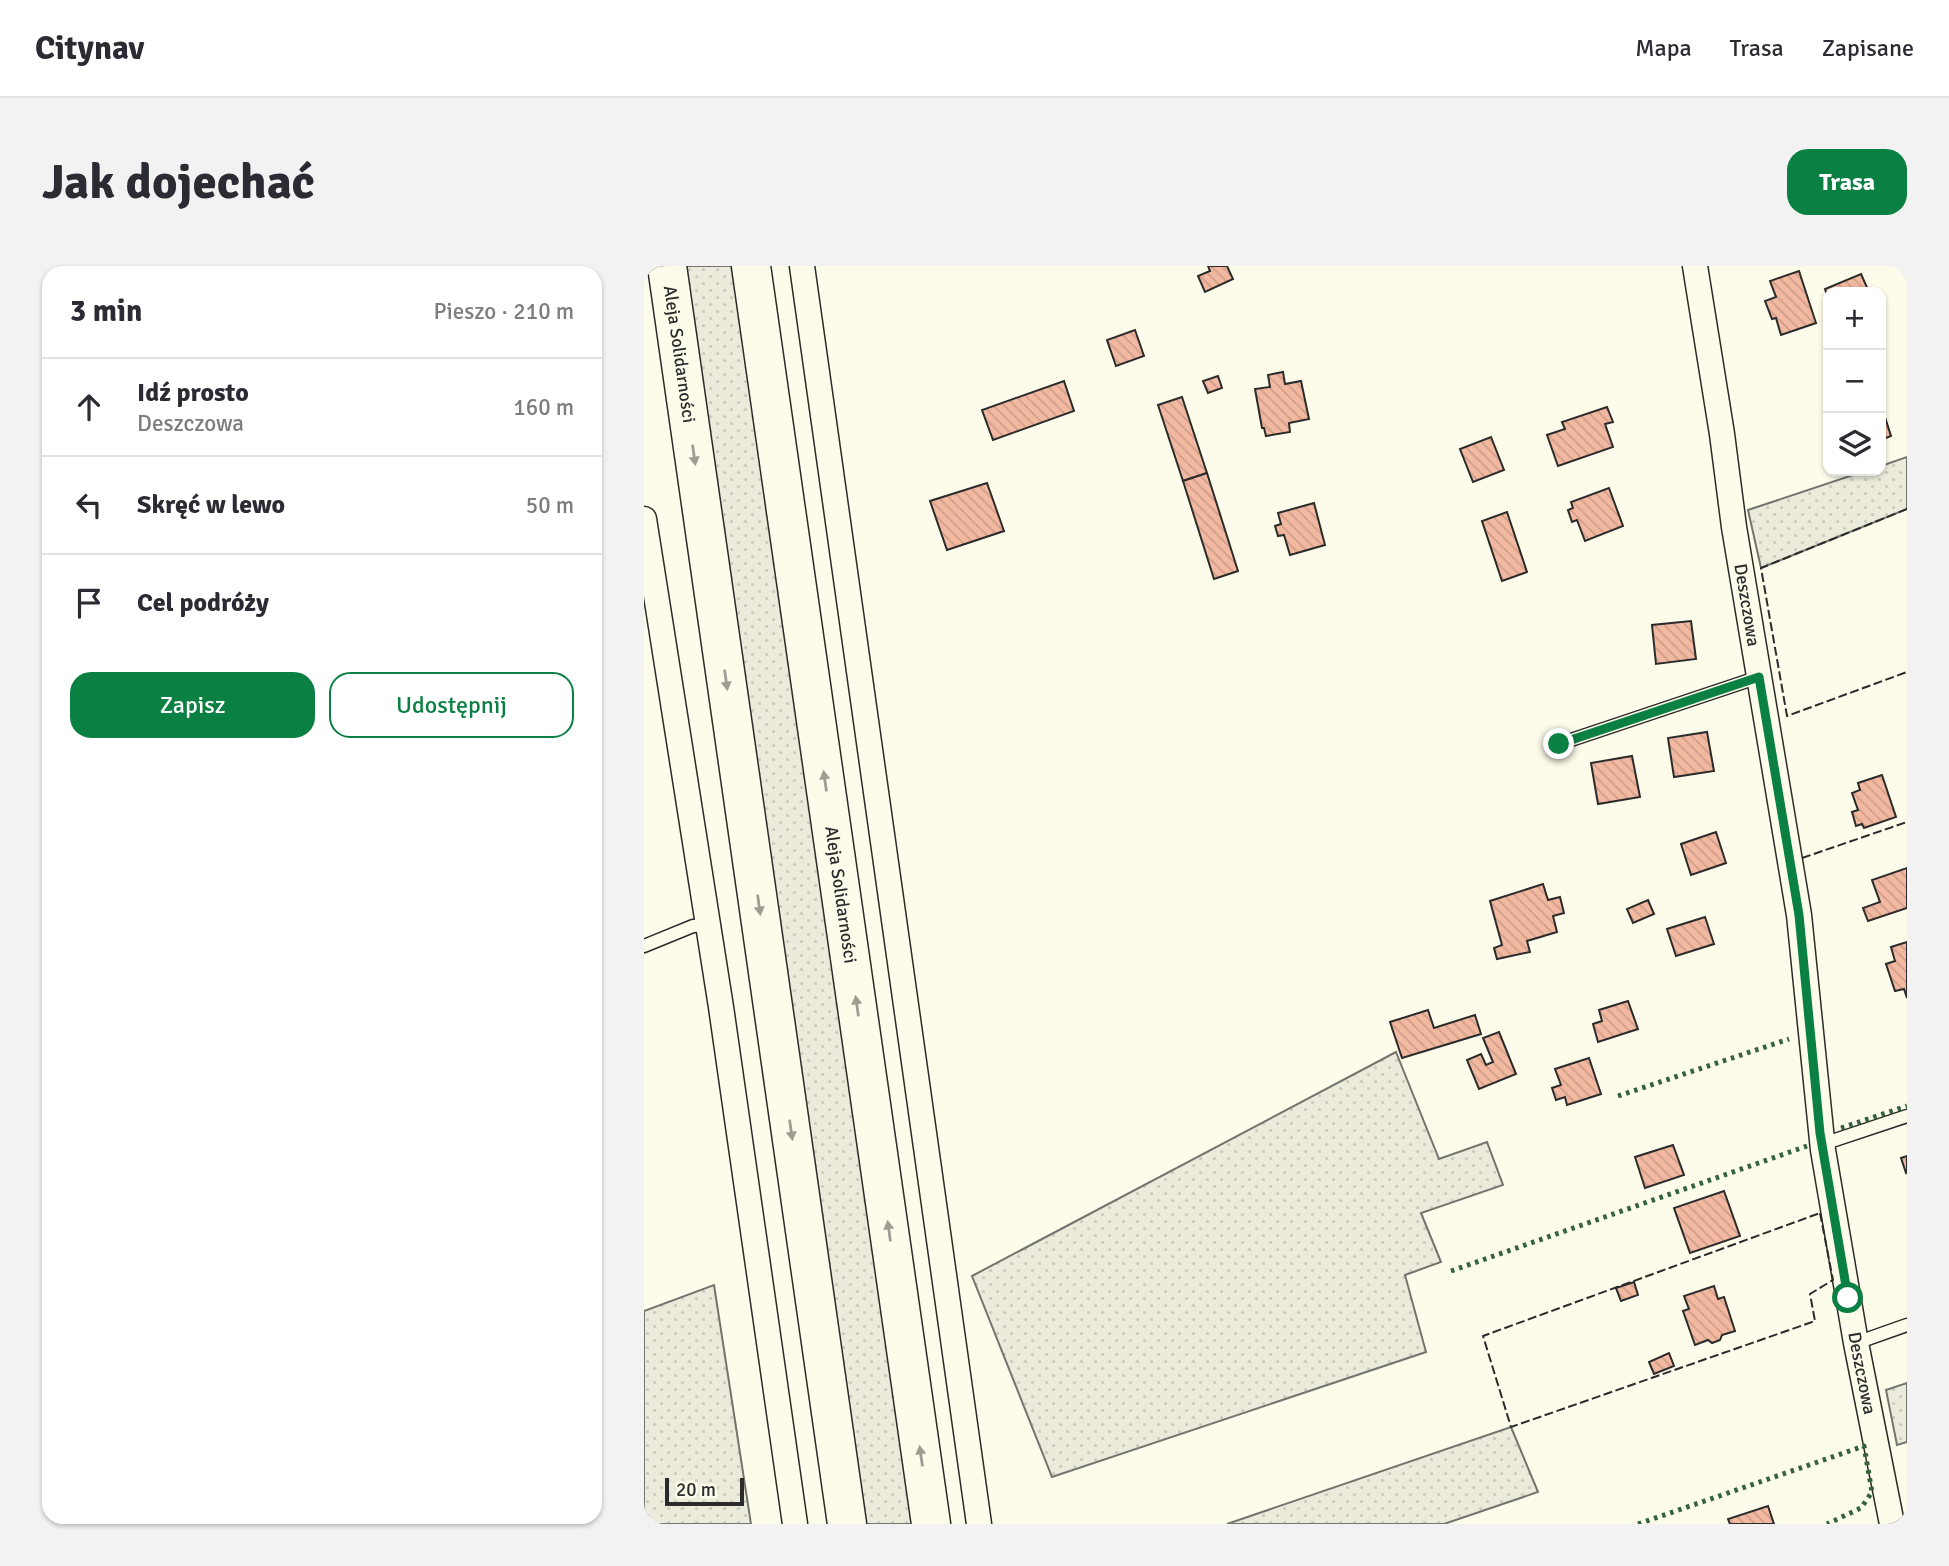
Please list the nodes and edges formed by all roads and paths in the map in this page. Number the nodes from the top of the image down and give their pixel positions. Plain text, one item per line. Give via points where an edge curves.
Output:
1 (667, 266) edge
2 (751, 266) edge
3 (802, 266) edge
4 (1695, 266) edge
5 (644, 519) edge
6 (1759, 677) junction
7 (1559, 744) dead end
8 (708, 925) junction
9 (644, 946) edge
10 (1907, 1116) edge
11 (1823, 1144) junction
12 (1907, 1325) edge
13 (1856, 1343) junction
14 (795, 1524) edge
15 (846, 1524) edge
16 (931, 1524) edge
17 (979, 1524) edge
18 (1892, 1524) edge

1 -> 15 main road, Aleja Solidarności
16 -> 2 main road, Aleja Solidarności
3 - 17 street
4 - 6 street, Deszczowa
5 - 8 street
6 - 7 lane
6 - 11 street, Deszczowa via 1799,915
8 - 9 lane via 693,926
8 - 14 street
10 - 11 lane
11 - 13 street, Deszczowa
12 - 13 lane
13 - 18 street, Deszczowa

